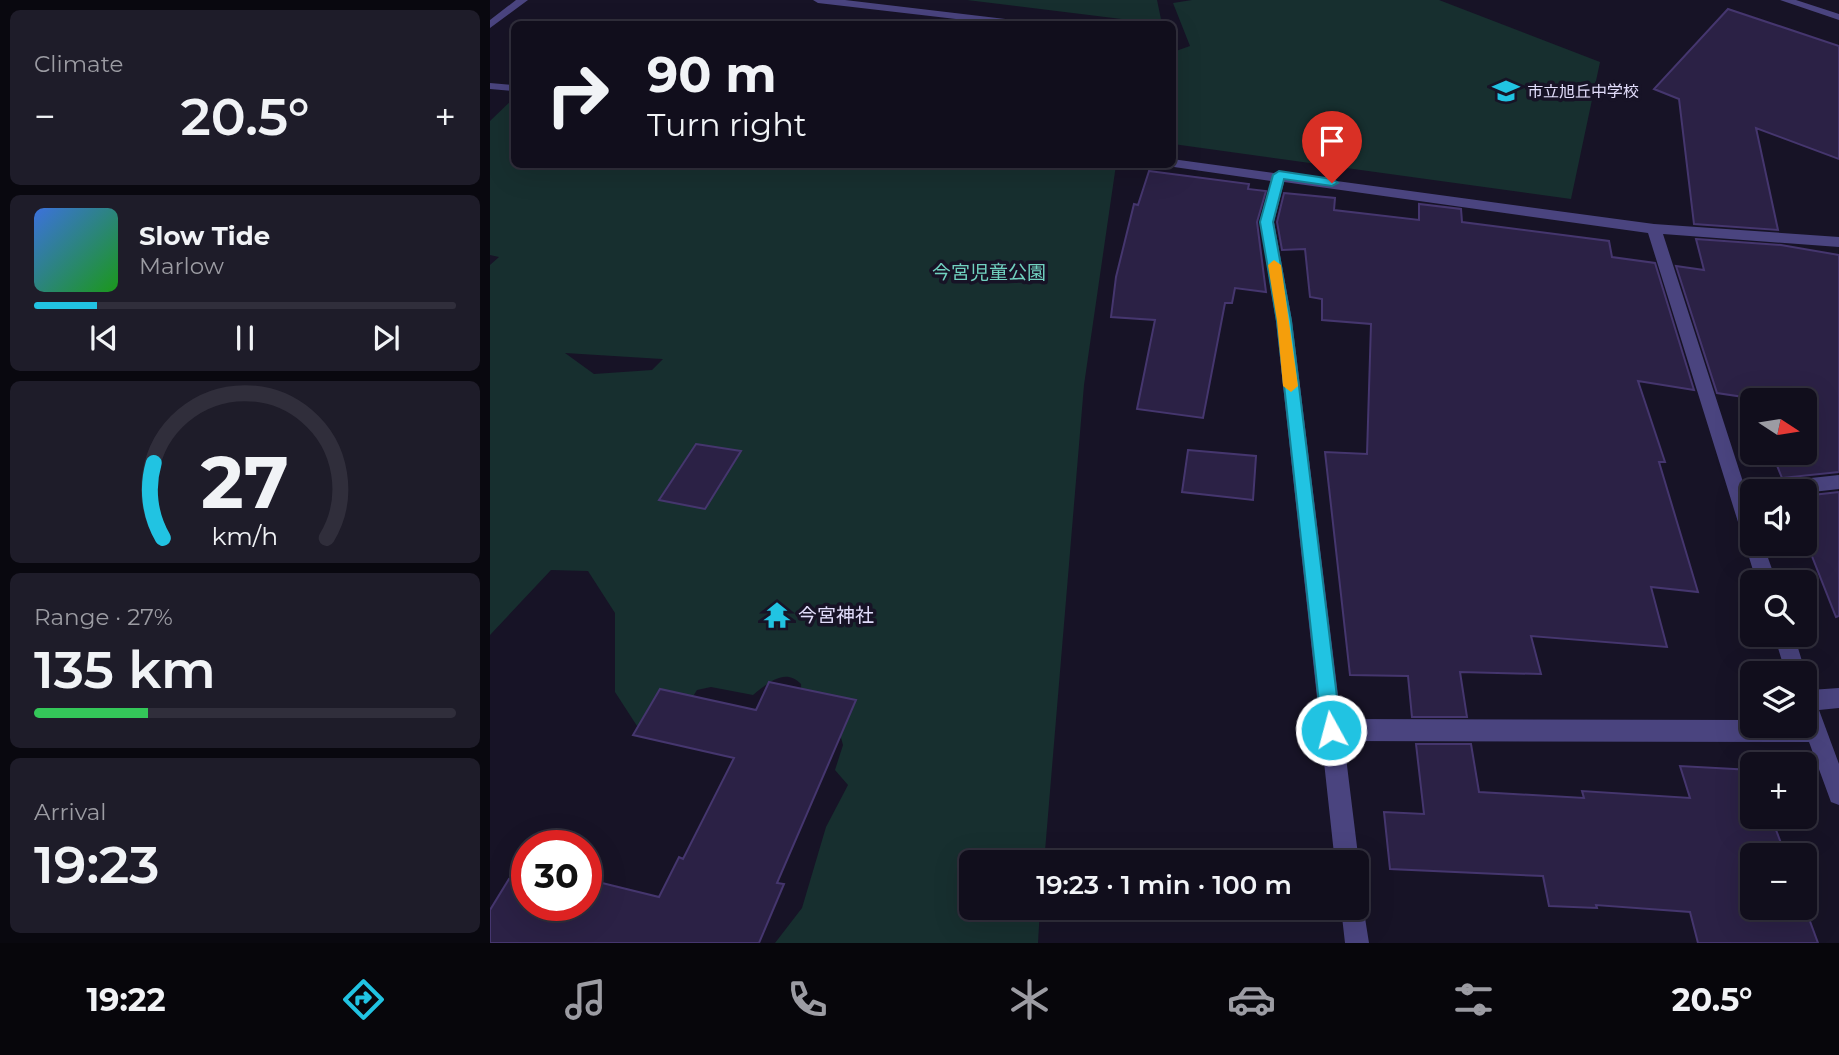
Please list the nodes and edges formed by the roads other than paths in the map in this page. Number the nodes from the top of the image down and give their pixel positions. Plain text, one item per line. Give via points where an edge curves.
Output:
1 (523, 0) edge
2 (818, 0) edge
3 (1785, 0) edge
4 (1839, 17) edge
5 (996, 21) edge
6 (490, 25) edge
7 (490, 86) edge
8 (511, 88) edge
9 (1176, 163) edge
10 (1279, 175) junction
11 (1654, 229) junction
12 (1839, 242) edge
13 (1839, 482) edge
14 (1738, 493) junction
15 (1740, 499) edge
16 (1839, 698) edge
17 (1817, 699) edge
18 (1331, 730) junction
19 (1740, 731) edge
20 (1817, 734) edge
21 (1839, 794) edge
22 (1345, 850) edge
23 (1354, 920) edge
24 (1357, 943) edge

1 - 6 street
2 - 5 street
3 - 4 street
7 - 8 street
9 - 10 street
10 - 11 street
10 - 18 street via 1267,222 1284,321
11 - 12 street
11 - 14 street
13 - 14 street
14 - 15 street
16 - 17 street
18 - 19 street
18 - 22 street
20 - 21 street
23 - 24 street

